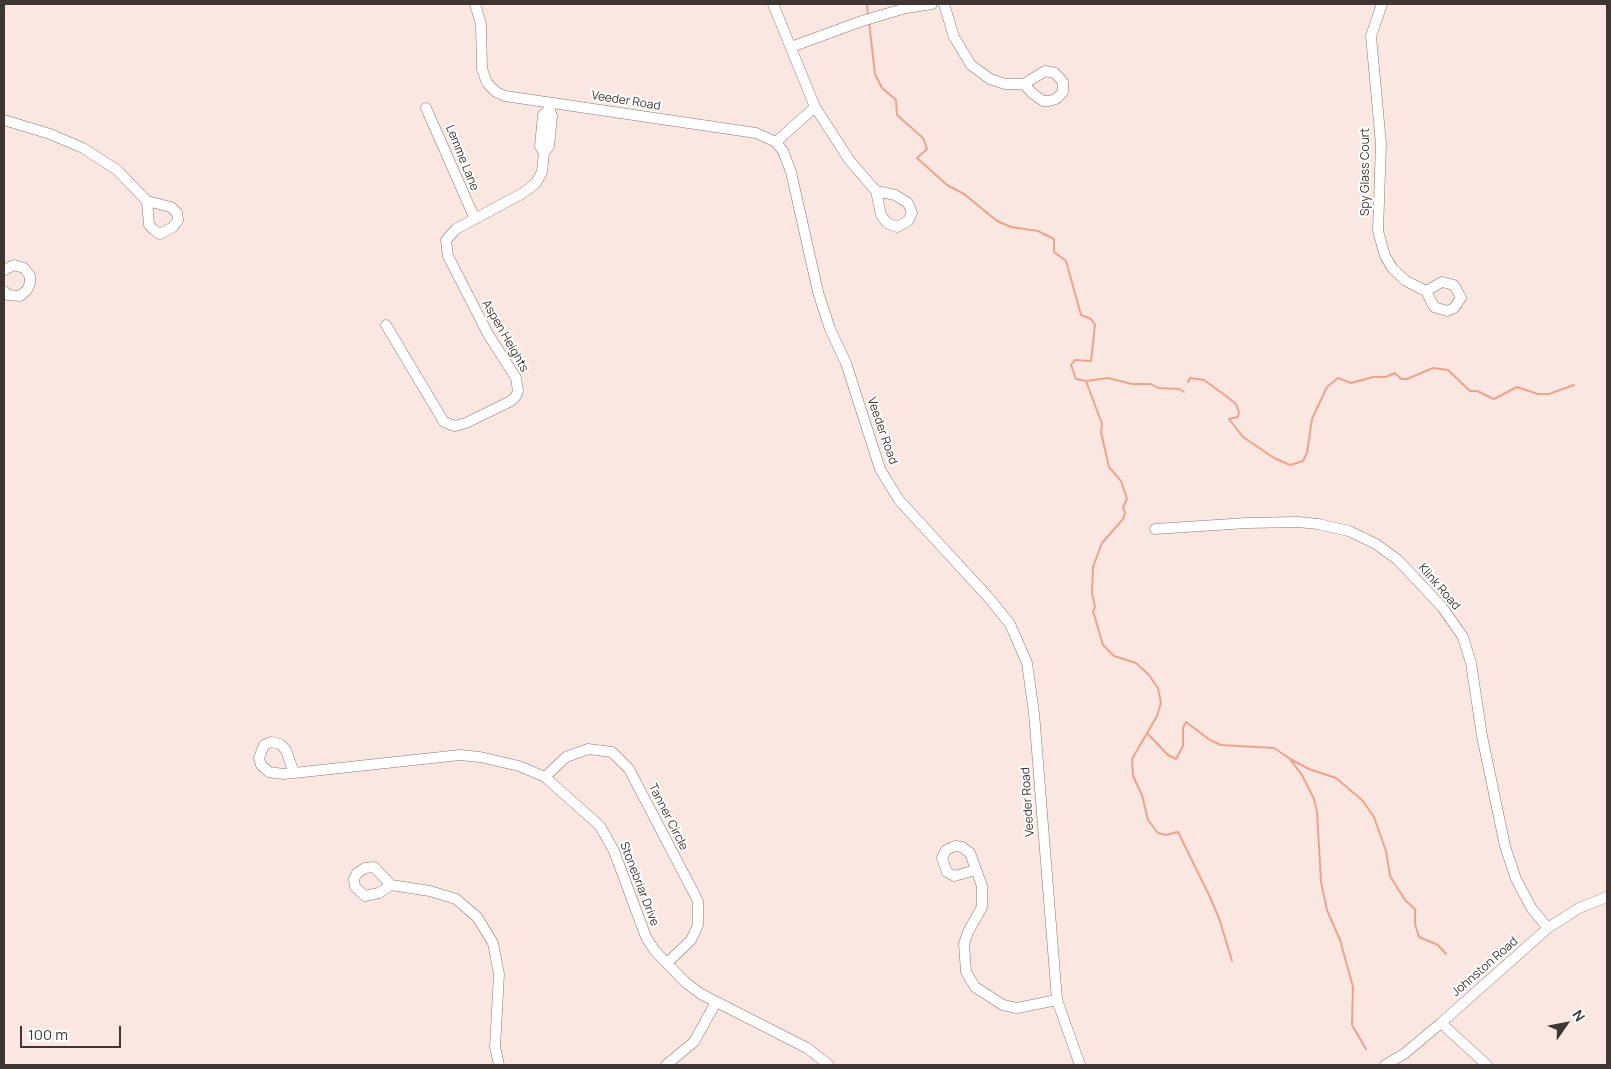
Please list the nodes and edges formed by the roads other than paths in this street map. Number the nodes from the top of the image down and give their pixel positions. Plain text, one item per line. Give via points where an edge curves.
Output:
1 (475, 4) edge
2 (773, 4) edge
3 (932, 4) edge
4 (944, 4) edge
5 (1382, 4) edge
6 (791, 47) junction
7 (1024, 84) dead end
8 (549, 106) junction
9 (814, 107) junction
10 (426, 108) dead end
11 (4, 120) edge
12 (776, 142) junction
13 (876, 191) dead end
14 (147, 202) dead end
15 (475, 219) junction
16 (4, 270) edge
17 (4, 291) edge
18 (1426, 291) dead end
19 (386, 325) dead end
20 (1155, 530) dead end
21 (294, 773) dead end
22 (545, 777) junction
23 (976, 870) dead end
24 (391, 885) dead end
25 (1607, 897) edge
26 (1548, 928) junction
27 (667, 963) junction
28 (1057, 1000) junction
29 (716, 1002) junction
30 (1441, 1023) junction
31 (498, 1065) edge
32 (666, 1065) edge
33 (829, 1065) edge
34 (1080, 1065) edge
35 (1385, 1065) edge
36 (1487, 1065) edge

1 - 8 street, Veeder Road via 481,24 482,69 487,83 505,96
2 - 6 street
3 - 6 street via 862,21
4 - 7 street via 954,37 971,65 1005,84
5 - 18 street, Spy Glass Court via 1371,36 1381,144 1378,231 1385,256 1394,269 1406,281
6 - 9 street
8 - 12 street, Veeder Road via 756,133
8 - 15 street, Aspen Heights via 552,116 549,146 536,183
9 - 12 street
9 - 13 street via 850,161
10 - 15 street, Lemme Lane
11 - 14 street via 83,148 117,170
12 - 28 street, Veeder Road via 784,151 791,172 822,308 846,362 880,468 899,500 1010,624 1027,663 1034,713
15 - 19 street, Aspen Heights via 450,233 445,246 488,334 516,378 518,391 511,402 466,423 455,426 444,422
16 - 17 street via 14,265 24,268 30,276 30,283 20,296 8,295
20 - 26 street, Klink Road via 1247,523 1318,524 1349,531 1376,544 1398,560 1442,607 1462,637 1470,663 1505,846 1516,879 1532,909
21 - 22 street, Stonebriar Drive via 460,755 519,766
22 - 27 street, Stonebriar Drive via 600,826 614,851 646,937
22 - 27 street, Tanner Circle via 566,757 588,749 612,752 630,769 698,901 698,925 691,940
23 - 28 street via 982,886 982,907 968,932 964,958 966,972 975,987 1003,1005 1017,1008
24 - 31 street via 456,899 477,917 494,943 499,974 495,1047
25 - 26 street, Johnston Road via 1579,908
26 - 30 street, Johnston Road
27 - 29 street, Stonebriar Drive via 686,982
28 - 34 street, Veeder Road
29 - 32 street via 694,1042
29 - 33 street, Stonebriar Drive via 807,1048
30 - 35 street, Johnston Road via 1404,1054
30 - 36 street

